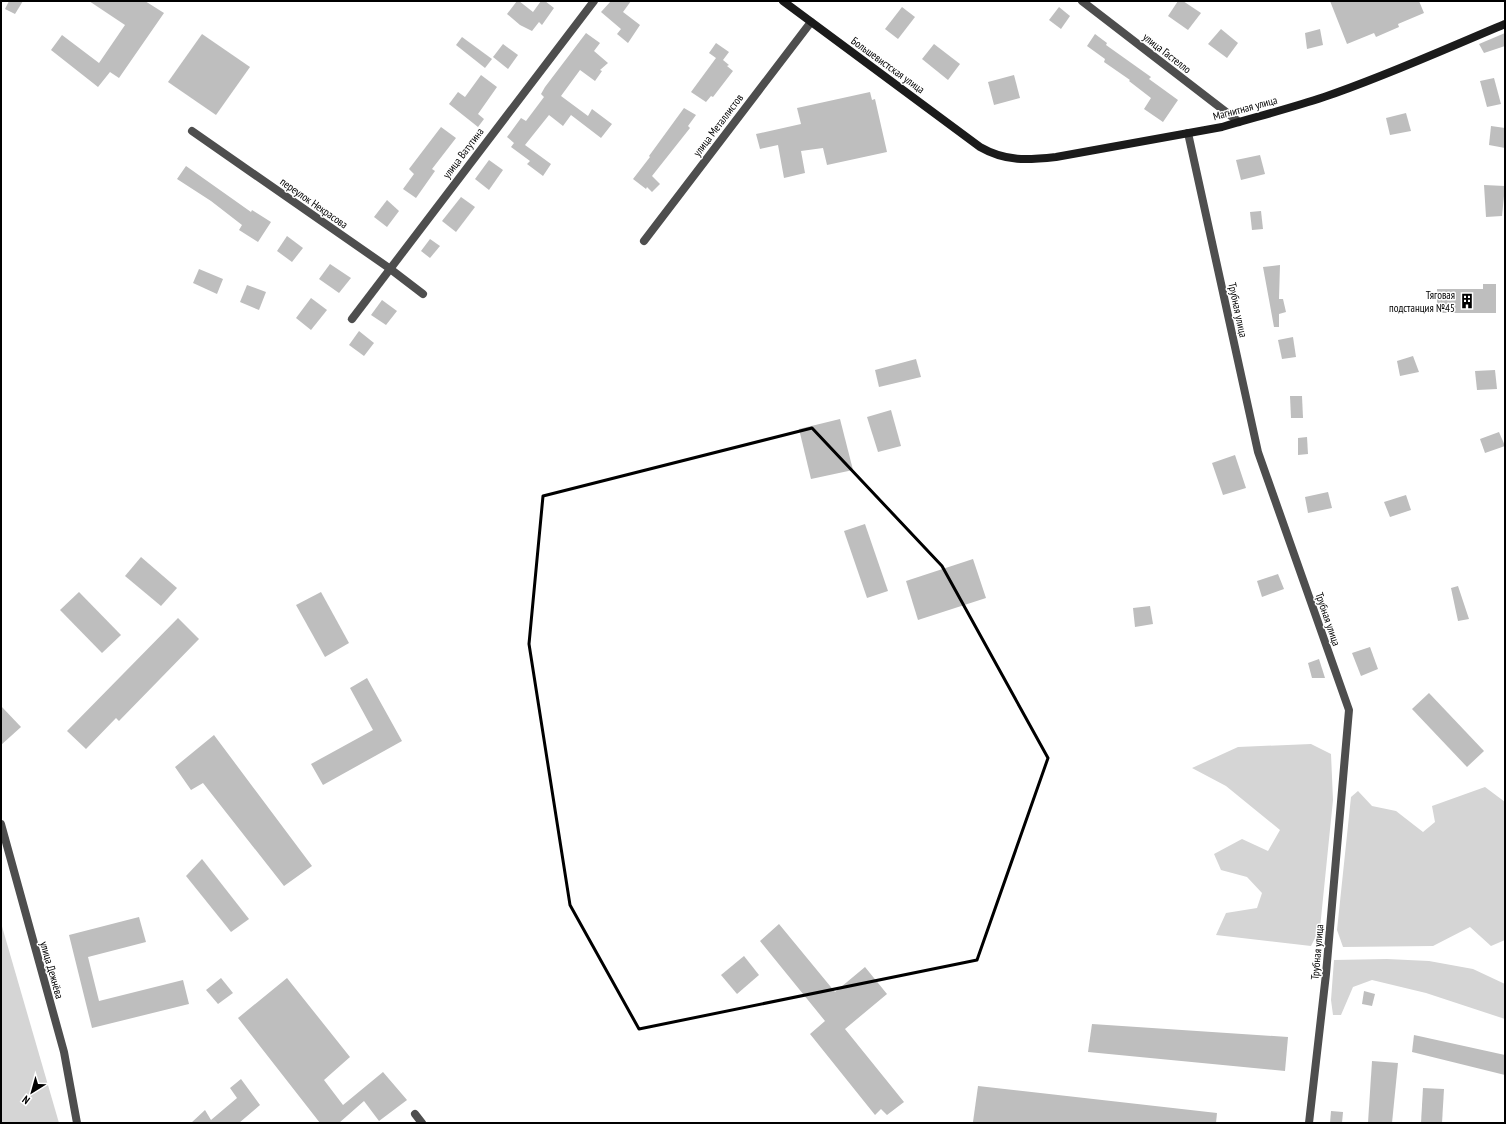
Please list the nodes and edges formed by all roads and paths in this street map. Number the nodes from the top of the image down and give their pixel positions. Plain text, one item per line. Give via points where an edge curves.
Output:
1 (594, 1) edge
2 (783, 1) edge
3 (1082, 1) edge
4 (811, 22) junction
5 (1505, 24) edge
6 (1239, 122) junction
7 (192, 131) dead end
8 (1188, 133) junction
9 (980, 147) joint
10 (644, 241) dead end
11 (389, 268) junction
12 (423, 294) dead end
13 (352, 319) dead end
14 (1, 824) edge
15 (415, 1114) dead end
16 (77, 1123) edge
17 (422, 1123) edge
18 (1309, 1123) edge

1 - 11 street, улица Ватутина
2 - 4 street, Большевистская улица
3 - 6 street, улица Гастелло
4 - 9 street, Большевистская улица
4 - 10 street, улица Металлистов
5 - 6 street, Магнитная улица via 1324,97
6 - 8 street, Магнитная улица
7 - 11 street, переулок Некрасова
8 - 9 street, Магнитная улица via 1032,160 993,154
8 - 18 street, Трубная улица via 1258,452 1349,710 1326,974
11 - 12 street, переулок Некрасова
11 - 13 street, улица Ватутина
14 - 16 street, улица Дежнёва via 64,1052
15 - 17 street

